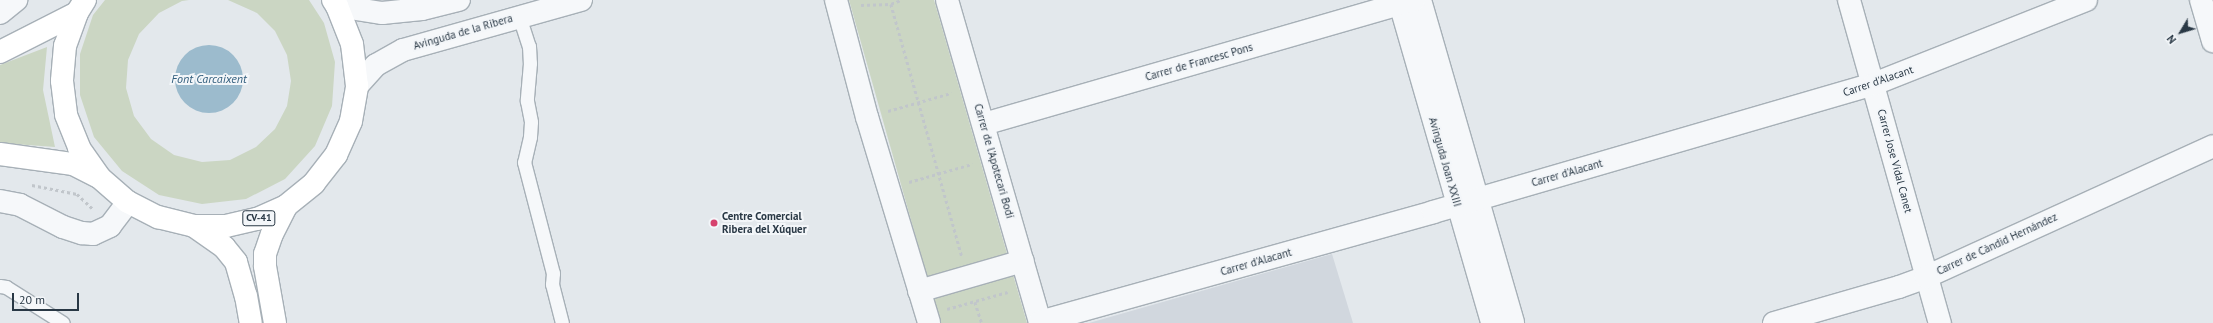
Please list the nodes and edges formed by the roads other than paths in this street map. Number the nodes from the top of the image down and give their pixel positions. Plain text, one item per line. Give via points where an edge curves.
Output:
1 (16, 0) edge
2 (459, 0) edge
3 (581, 0) edge
4 (947, 0) edge
5 (1849, 0) edge
6 (2086, 0) edge
7 (2201, 0) edge
8 (1408, 1) edge
9 (846, 2) edge
10 (335, 3) edge
11 (81, 6) edge
12 (0, 12) edge
13 (520, 16) junction
14 (2213, 41) edge
15 (0, 52) edge
16 (1874, 84) junction
17 (356, 86) junction
18 (984, 124) junction
19 (2213, 146) edge
20 (0, 154) edge
21 (99, 177) junction
22 (0, 200) edge
23 (128, 202) junction
24 (1468, 202) junction
25 (286, 206) junction
26 (194, 226) junction
27 (1022, 261) junction
28 (1926, 277) junction
29 (0, 286) edge
30 (919, 291) junction
31 (937, 316) edge
32 (63, 323) edge
33 (251, 323) edge
34 (274, 323) edge
35 (562, 323) edge
36 (1040, 323) edge
37 (1492, 323) edge
38 (1513, 323) edge
39 (1774, 323) edge
40 (1940, 323) edge

1 - 12 street
2 - 10 street via 422,9 382,13
3 - 13 street, Avinguda de la Ribera
4 - 18 street, Carrer de l'Apotecari Bodí
5 - 16 street, Carrer Jose Vidal Canet
6 - 16 street, Carrer d'Alacant
7 - 14 street
8 - 18 street, Carrer de Francesc Pons
8 - 24 street, Avinguda Joan XXIII
9 - 30 street via 869,124
10 - 17 main road, CV-41 via 352,44
11 - 15 main road, CV-41
11 - 21 main road, CV-41 via 65,46 62,81 66,115 79,148
13 - 17 street, Avinguda de la Ribera via 403,50 376,65
13 - 35 lane via 529,46 530,63 527,101 531,129 524,162 554,273 552,284
16 - 24 street, Carrer d'Alacant
16 - 28 street, Carrer Jose Vidal Canet
17 - 25 main road, CV-41 via 351,121 336,155 314,183
18 - 27 street, Carrer de l'Apotecari Bodí
19 - 28 street, Carrer de Càndid Hernández
20 - 21 main road, CV-41 via 73,164
21 - 23 main road, CV-41
22 - 23 street via 20,205 63,227 93,234 110,226
23 - 26 main road, CV-41 via 158,217
24 - 36 street, Carrer d'Alacant
24 - 37 street, Avinguda Joan XXIII
24 - 38 street, Avinguda Joan XXIII
25 - 26 main road, CV-41 via 257,219 226,226
25 - 34 main road via 265,254
26 - 33 main road via 221,244 236,262
27 - 30 street
27 - 36 street, Carrer de l'Apotecari Bodí
28 - 39 street, Carrer de Càndid Hernández
28 - 40 street, Carrer Jose Vidal Canet
29 - 32 lane via 6,287
30 - 31 street

